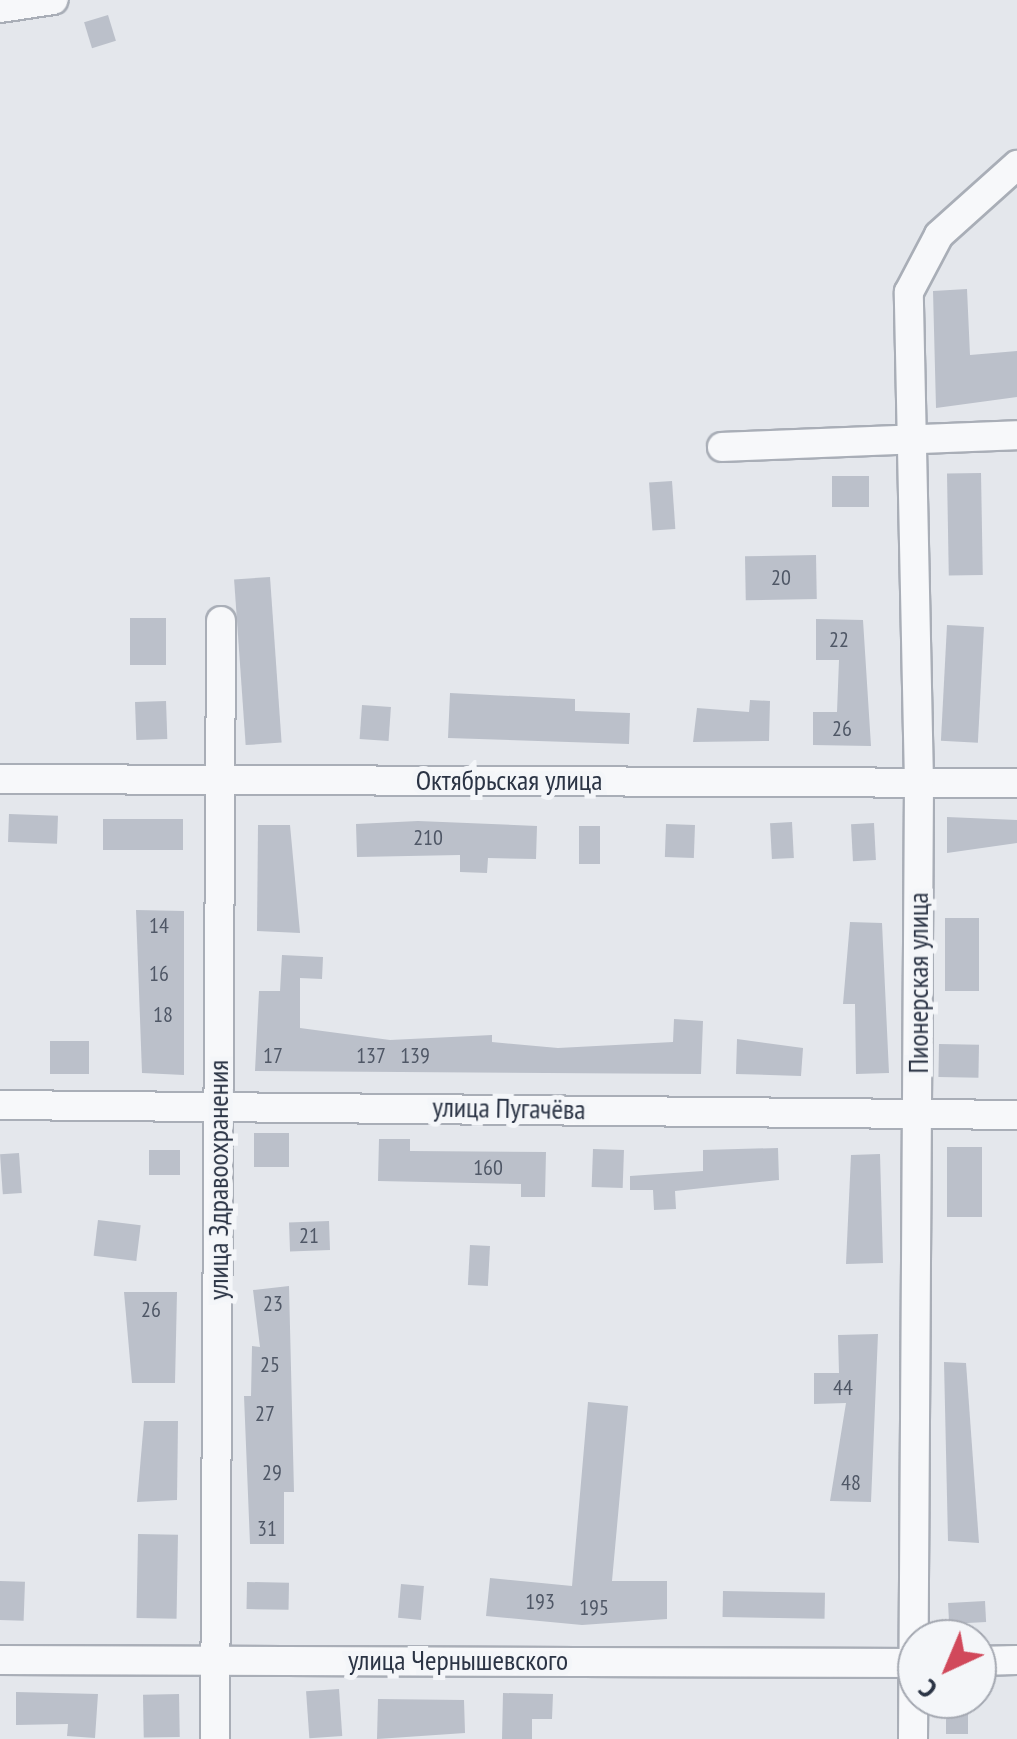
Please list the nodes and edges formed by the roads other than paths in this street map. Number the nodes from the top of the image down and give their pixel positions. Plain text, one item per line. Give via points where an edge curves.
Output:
1 (53, 0) edge
2 (0, 8) edge
3 (1017, 165) edge
4 (906, 434) junction
5 (1017, 436) edge
6 (722, 447) dead end
7 (221, 621) dead end
8 (0, 779) edge
9 (224, 779) junction
10 (919, 782) junction
11 (1017, 783) edge
12 (218, 1104) junction
13 (0, 1105) edge
14 (918, 1114) junction
15 (1017, 1115) edge
16 (917, 1619) edge
17 (217, 1658) junction
18 (0, 1660) edge
19 (897, 1663) edge
20 (215, 1739) edge

1 - 2 street
3 - 4 street, Пионерская улица via 939,236 909,292
4 - 5 street
4 - 6 street
4 - 10 street, Пионерская улица
7 - 9 street, улица Здравоохранения
8 - 9 street, Октябрьская улица
9 - 10 street, Октябрьская улица
9 - 12 street, улица Здравоохранения
10 - 11 street, Октябрьская улица
10 - 14 street, Пионерская улица
12 - 13 street, улица Пугачёва
12 - 14 street, улица Пугачёва
12 - 17 street, улица Здравоохранения
14 - 15 street, улица Пугачёва
14 - 16 street, Пионерская улица
17 - 18 street, улица Чернышевского
17 - 19 street, улица Чернышевского
17 - 20 street, улица Здравоохранения

